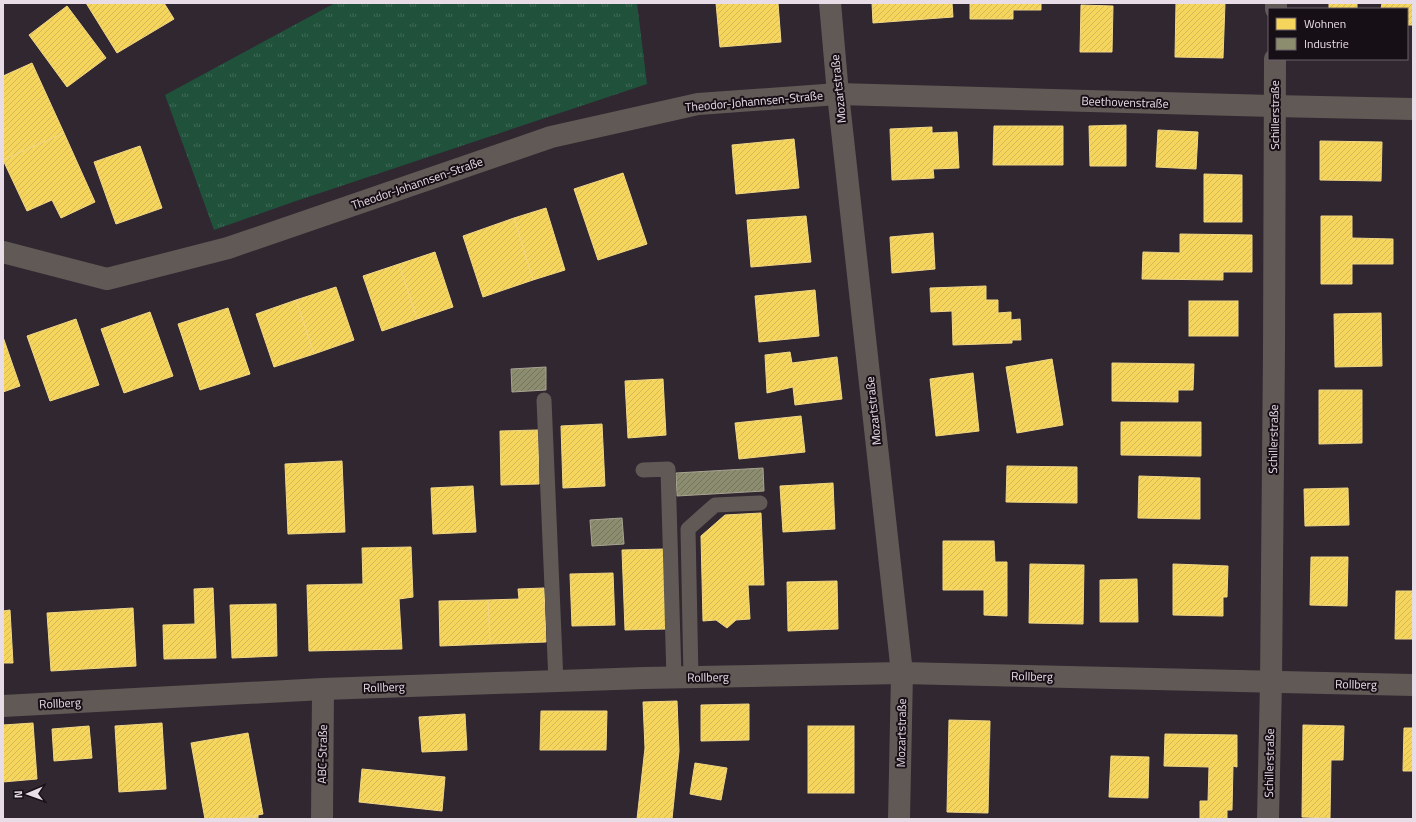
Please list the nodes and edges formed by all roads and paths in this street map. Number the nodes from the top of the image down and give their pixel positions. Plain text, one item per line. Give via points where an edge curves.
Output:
1 (830, 3) edge
2 (1275, 60) edge
3 (838, 94) junction
4 (1274, 106) junction
5 (1413, 109) edge
6 (3, 252) edge
7 (544, 400) dead end
8 (643, 470) dead end
9 (760, 503) dead end
10 (902, 673) junction
11 (683, 678) junction
12 (556, 682) junction
13 (1271, 682) junction
14 (1413, 685) edge
15 (323, 689) junction
16 (3, 706) edge
17 (322, 819) edge
18 (899, 819) edge
19 (1268, 819) edge

1 - 3 street, Mozartstraße
2 - 4 street, Schillerstraße
3 - 4 street, Beethovenstraße
3 - 6 street, Theodor-Johannsen-Straße via 698,104 551,137 228,248 108,280
3 - 10 street, Mozartstraße
4 - 5 street, Beethovenstraße
4 - 13 street, Schillerstraße
7 - 12 lane
8 - 11 lane via 668,469
9 - 11 lane via 715,505 688,529
10 - 11 street, Rollberg
10 - 13 street, Rollberg
10 - 18 street, Mozartstraße
11 - 12 street, Rollberg
12 - 15 street, Rollberg
13 - 14 street, Rollberg
13 - 19 street, Schillerstraße
15 - 16 street, Rollberg
15 - 17 street, ABC-Straße

